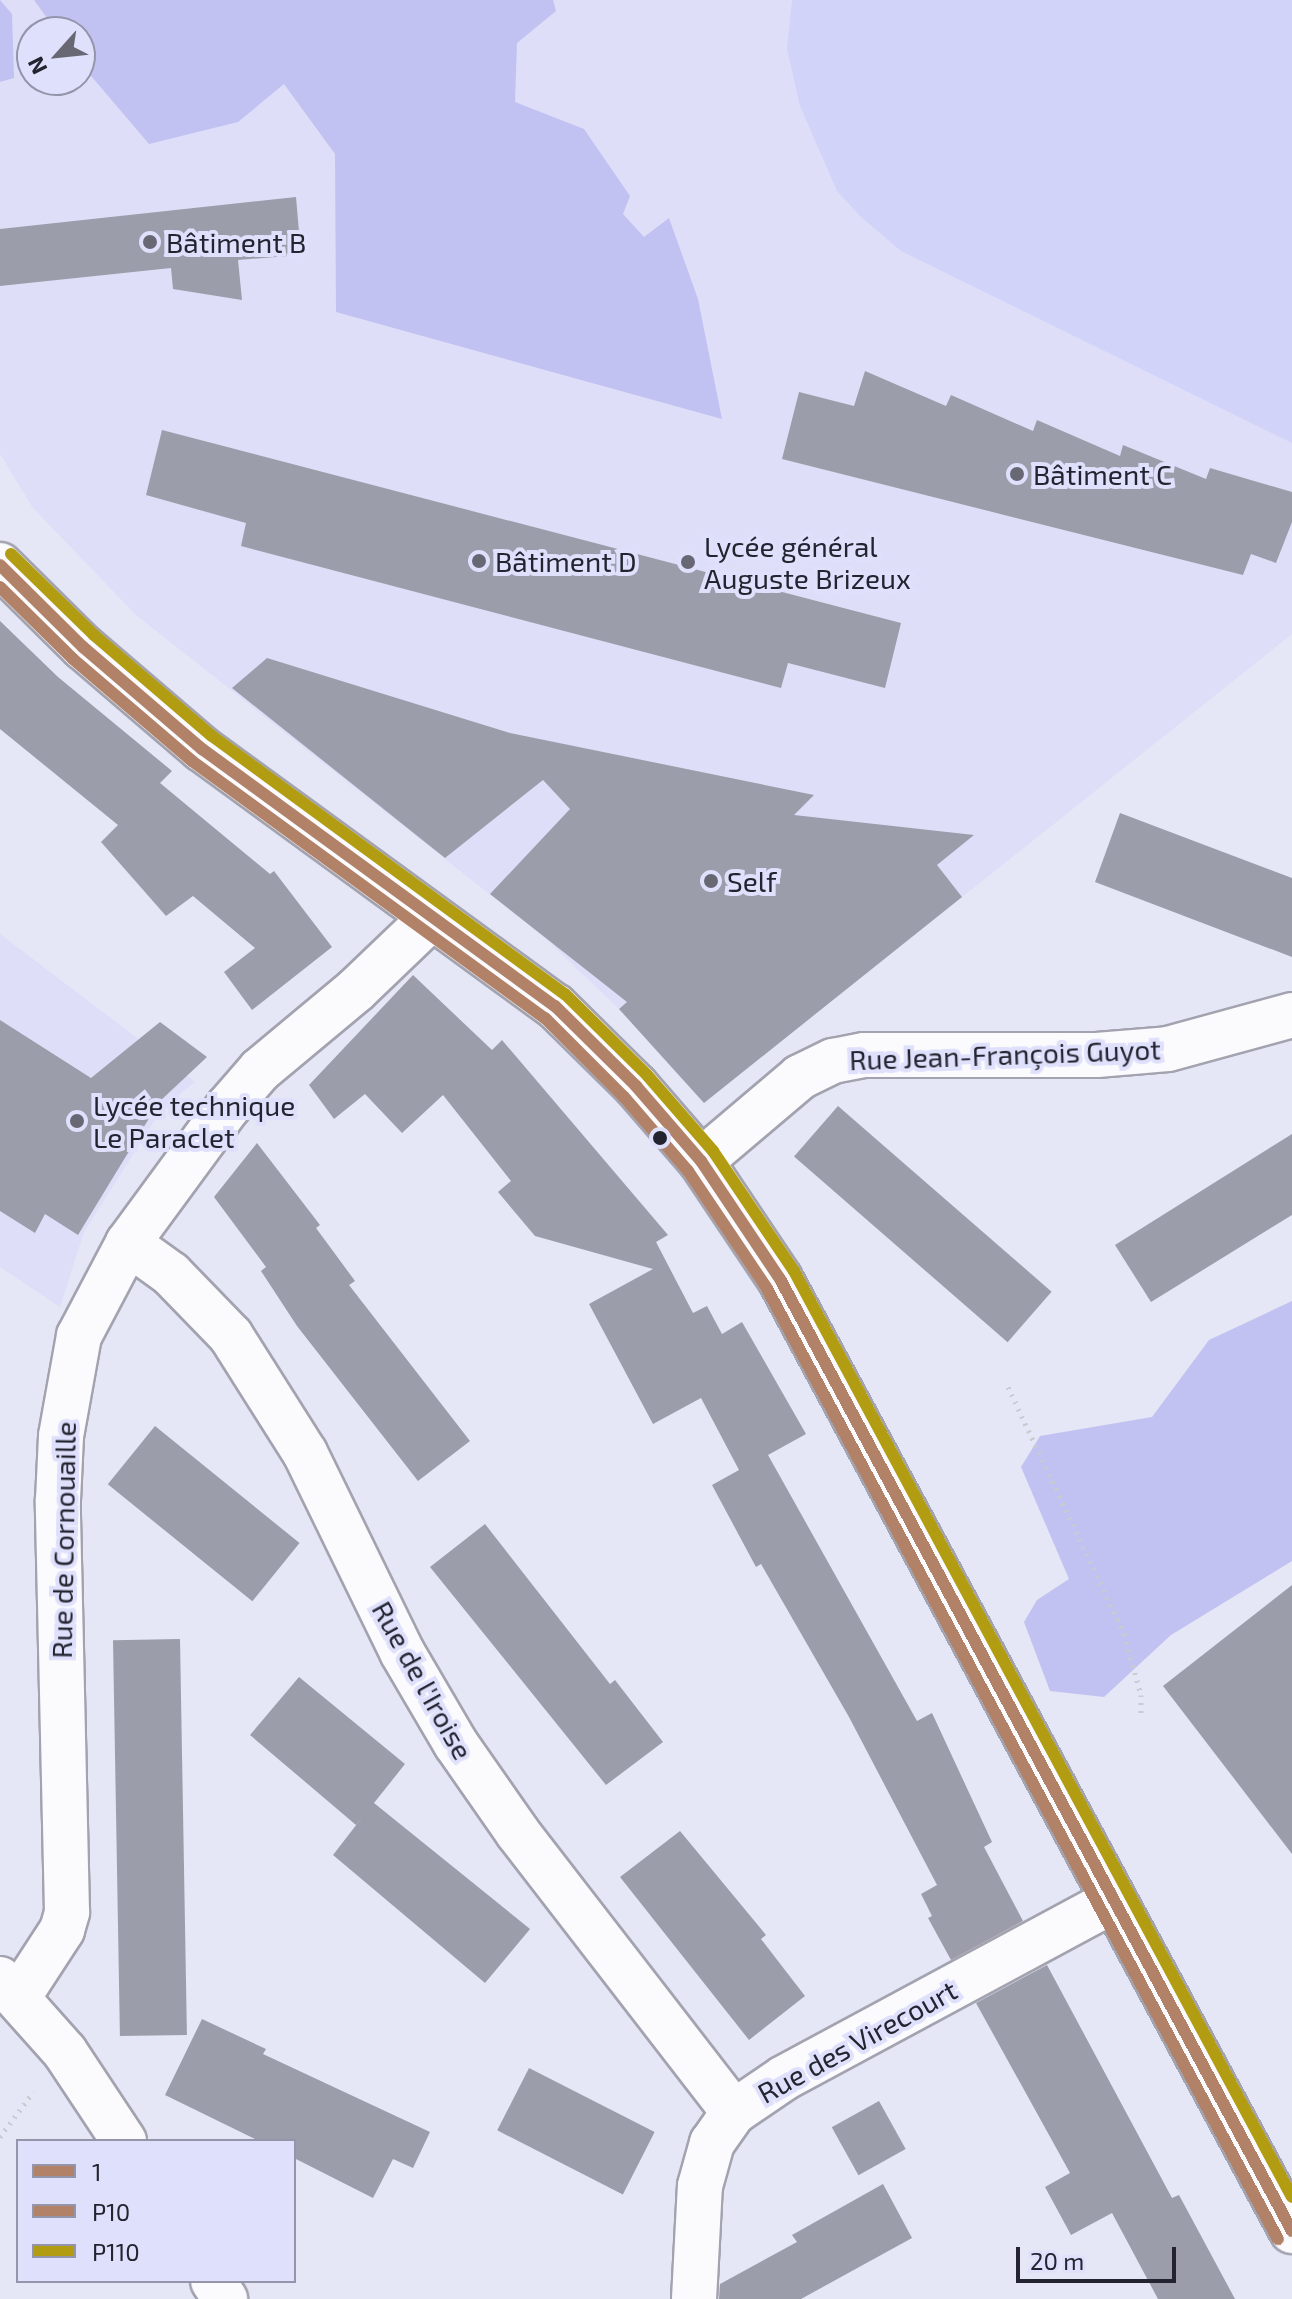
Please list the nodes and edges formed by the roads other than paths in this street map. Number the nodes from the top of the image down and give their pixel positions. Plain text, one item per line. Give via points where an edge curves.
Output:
1 (0, 565) edge
2 (431, 918) junction
3 (1292, 1015) edge
4 (701, 1161) junction
5 (128, 1243) junction
6 (1111, 1902) junction
7 (10, 1987) edge
8 (734, 2112) junction
9 (123, 2139) edge
10 (1292, 2231) edge
11 (694, 2299) edge

1 - 2 street via 83,647 202,749
2 - 4 street via 580,1029
2 - 5 street, Rue de Cornouaille via 260,1070
3 - 4 street, Rue Jean-François Guyot via 1168,1049 1097,1055 864,1055 833,1061 800,1077
4 - 6 street via 780,1279
5 - 7 street, Rue de Cornouaille via 89,1312 67,1385 58,1500 67,1912 62,1930
5 - 8 street, Rue de l'Iroise via 171,1274 231,1336 305,1453 402,1652 456,1744 518,1833
6 - 8 street, Rue des Virecourt via 784,2078
6 - 10 street
7 - 9 street via 65,2052
8 - 11 street, Rue des Virecourt via 712,2143 700,2186

